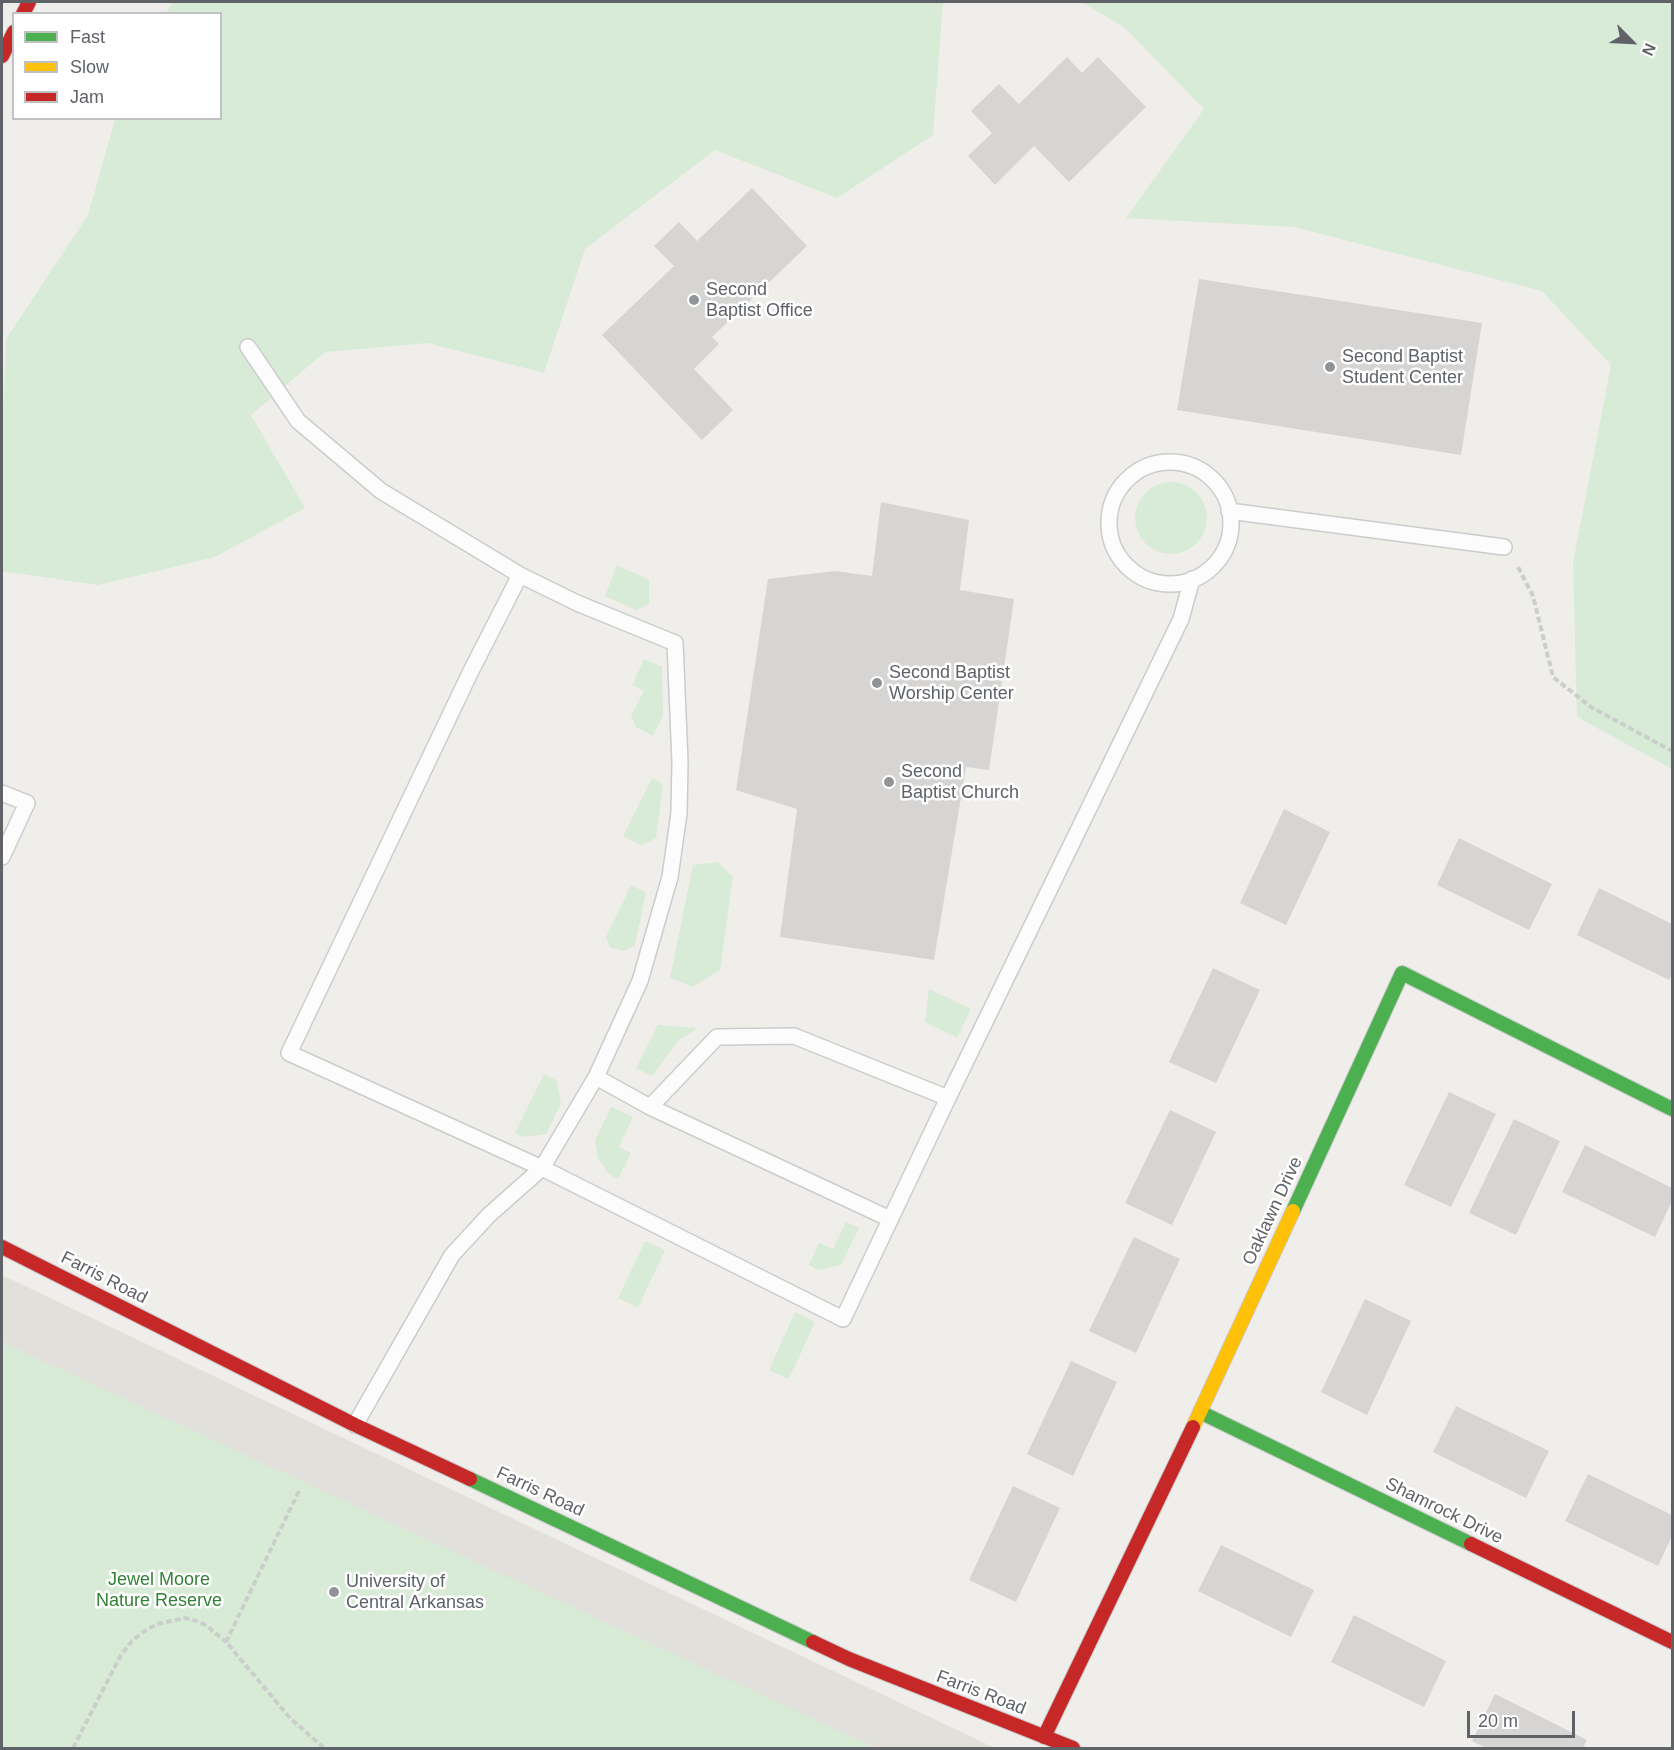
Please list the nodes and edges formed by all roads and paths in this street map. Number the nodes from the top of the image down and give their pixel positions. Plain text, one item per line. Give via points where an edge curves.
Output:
1 (12, 36) edge
2 (2, 56) edge
3 (248, 347) dead end
4 (1229, 511) junction
5 (1503, 547) joint
6 (520, 575) junction
7 (1192, 579) junction
8 (1672, 751) edge
9 (2, 793) edge
10 (7, 833) edge
11 (2, 857) edge
12 (596, 1077) junction
13 (948, 1098) junction
14 (650, 1107) junction
15 (1672, 1109) edge
16 (542, 1168) junction
17 (890, 1219) junction
18 (2, 1247) edge
19 (1200, 1412) junction
20 (355, 1425) junction
21 (299, 1491) dead end
22 (1672, 1641) edge
23 (226, 1642) junction
24 (1044, 1737) junction
25 (73, 1749) edge
26 (324, 1749) edge
27 (1073, 1749) edge

1 - 2 street
3 - 6 lane via 298,421 364,477
4 - 5 lane
4 - 7 lane via 1228,540 1219,559
4 - 7 lane via 1217,484 1203,471 1185,463 1147,466 1118,490 1110,508 1109,529 1114,549 1126,566 1143,578 1164,584
5 - 8 path via 1533,596 1553,677 1591,707
6 - 12 lane via 675,644 679,793 670,877 640,981
6 - 16 lane via 289,1053
7 - 13 lane via 1181,619
9 - 10 lane via 27,803
10 - 11 lane
12 - 14 lane
12 - 16 lane
13 - 14 lane via 795,1036 717,1037
13 - 17 lane
14 - 17 lane
15 - 19 street, Oaklawn Drive via 1402,973
16 - 17 lane via 843,1319
16 - 20 lane via 489,1215 452,1255
18 - 20 street, Farris Road
19 - 22 street, Shamrock Drive
19 - 24 street, Oaklawn Drive
20 - 24 street, Farris Road via 849,1659
21 - 23 path
23 - 25 path via 207,1626 185,1618 157,1624 143,1632 121,1655
23 - 26 path via 290,1718
24 - 27 street, Farris Road

